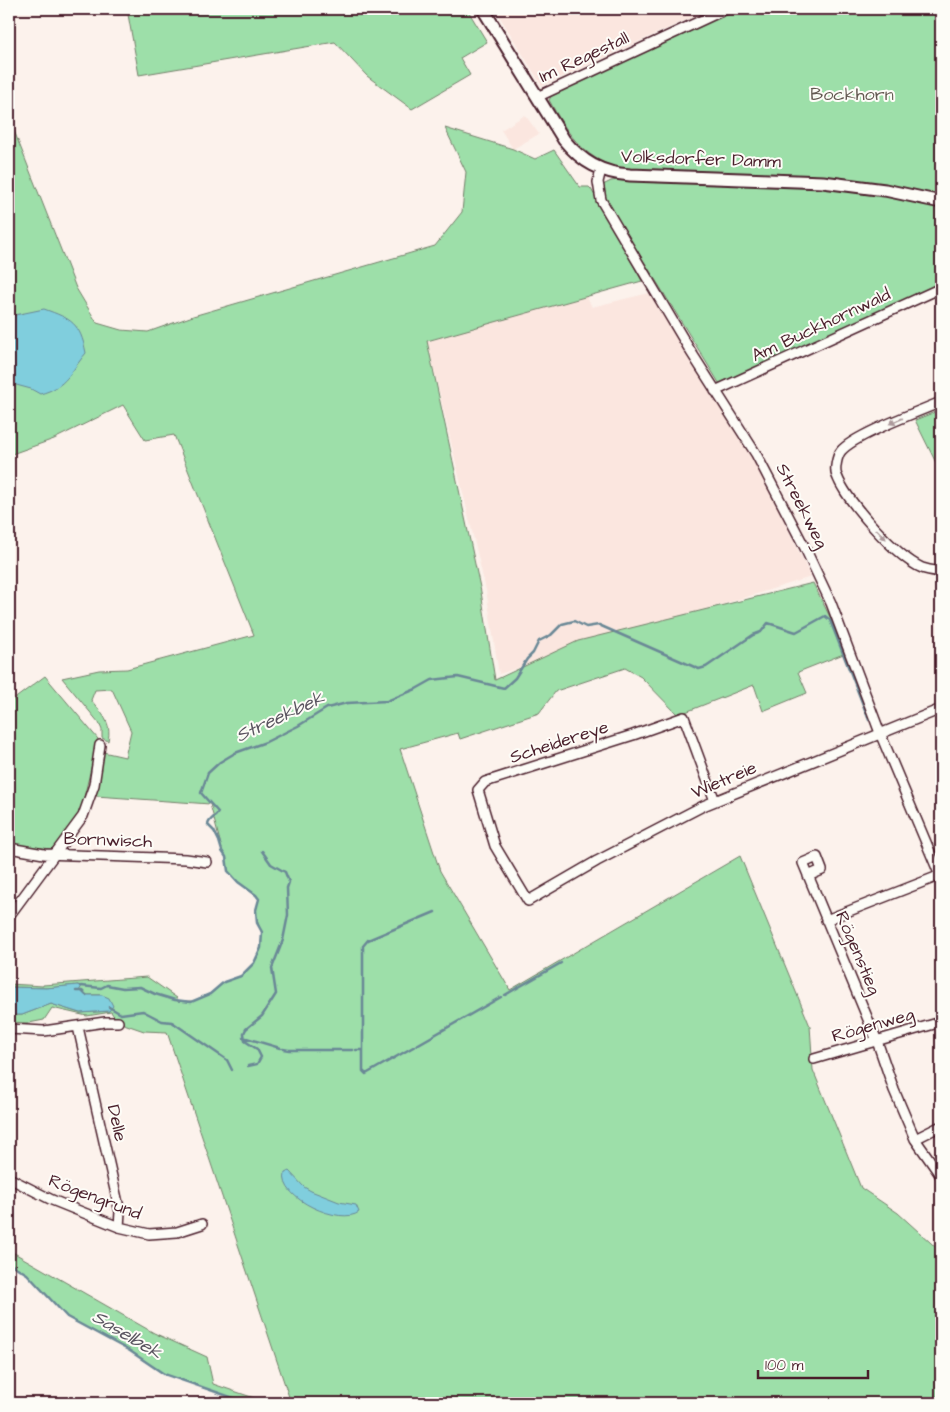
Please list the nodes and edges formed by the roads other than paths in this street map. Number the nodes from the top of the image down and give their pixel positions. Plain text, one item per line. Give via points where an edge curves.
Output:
1 (482, 9) edge
2 (726, 9) edge
3 (537, 97) junction
4 (601, 170) junction
5 (941, 202) edge
6 (941, 288) edge
7 (715, 391) junction
8 (941, 402) edge
9 (941, 572) edge
10 (941, 709) edge
11 (880, 733) junction
12 (100, 745) dead end
13 (715, 800) junction
14 (9, 848) edge
15 (56, 854) junction
16 (207, 862) dead end
17 (808, 876) dead end
18 (941, 876) edge
19 (528, 901) joint
20 (9, 916) edge
21 (826, 920) junction
22 (118, 1022) dead end
23 (941, 1022) edge
24 (78, 1027) junction
25 (9, 1029) edge
26 (877, 1041) junction
27 (814, 1059) dead end
28 (941, 1126) edge
29 (915, 1139) junction
30 (941, 1176) edge
31 (9, 1178) edge
32 (202, 1224) dead end
33 (119, 1227) junction

1 - 3 main road, Volksdorfer Damm
2 - 3 street, Im Regestall
3 - 4 main road, Volksdorfer Damm via 564,140 586,162
4 - 5 main road, Volksdorfer Damm via 630,175 832,183
4 - 7 street, Streekweg via 598,182 601,200
6 - 7 street, Am Buckhornwald
7 - 11 street, Streekweg via 760,461 805,548
8 -> 9 street via 853,440 840,451 836,475 854,505 898,552 922,568
10 - 11 street, Wietreie
11 - 13 street, Wietreie
11 - 18 street, Streekweg
12 - 15 street via 94,785 84,816
13 - 19 street, Wietreie via 597,860
13 - 19 street, Scheidereye via 684,717 485,782 478,790 495,846
14 - 15 street, Bornwisch
15 - 16 street, Bornwisch
15 - 20 street
17 - 21 street, Rögenstieg
18 - 21 street
21 - 26 street, Rögenstieg
22 - 24 street
23 - 26 street, Rögenweg
24 - 25 street via 44,1031
24 - 33 street, Delle via 120,1212
26 - 27 street, Rögenweg
26 - 29 street, Rögenstieg
28 - 29 street
29 - 30 street, Rögenstieg
31 - 33 street, Rögengrund via 52,1200
32 - 33 street, Rögengrund via 177,1232 149,1234

